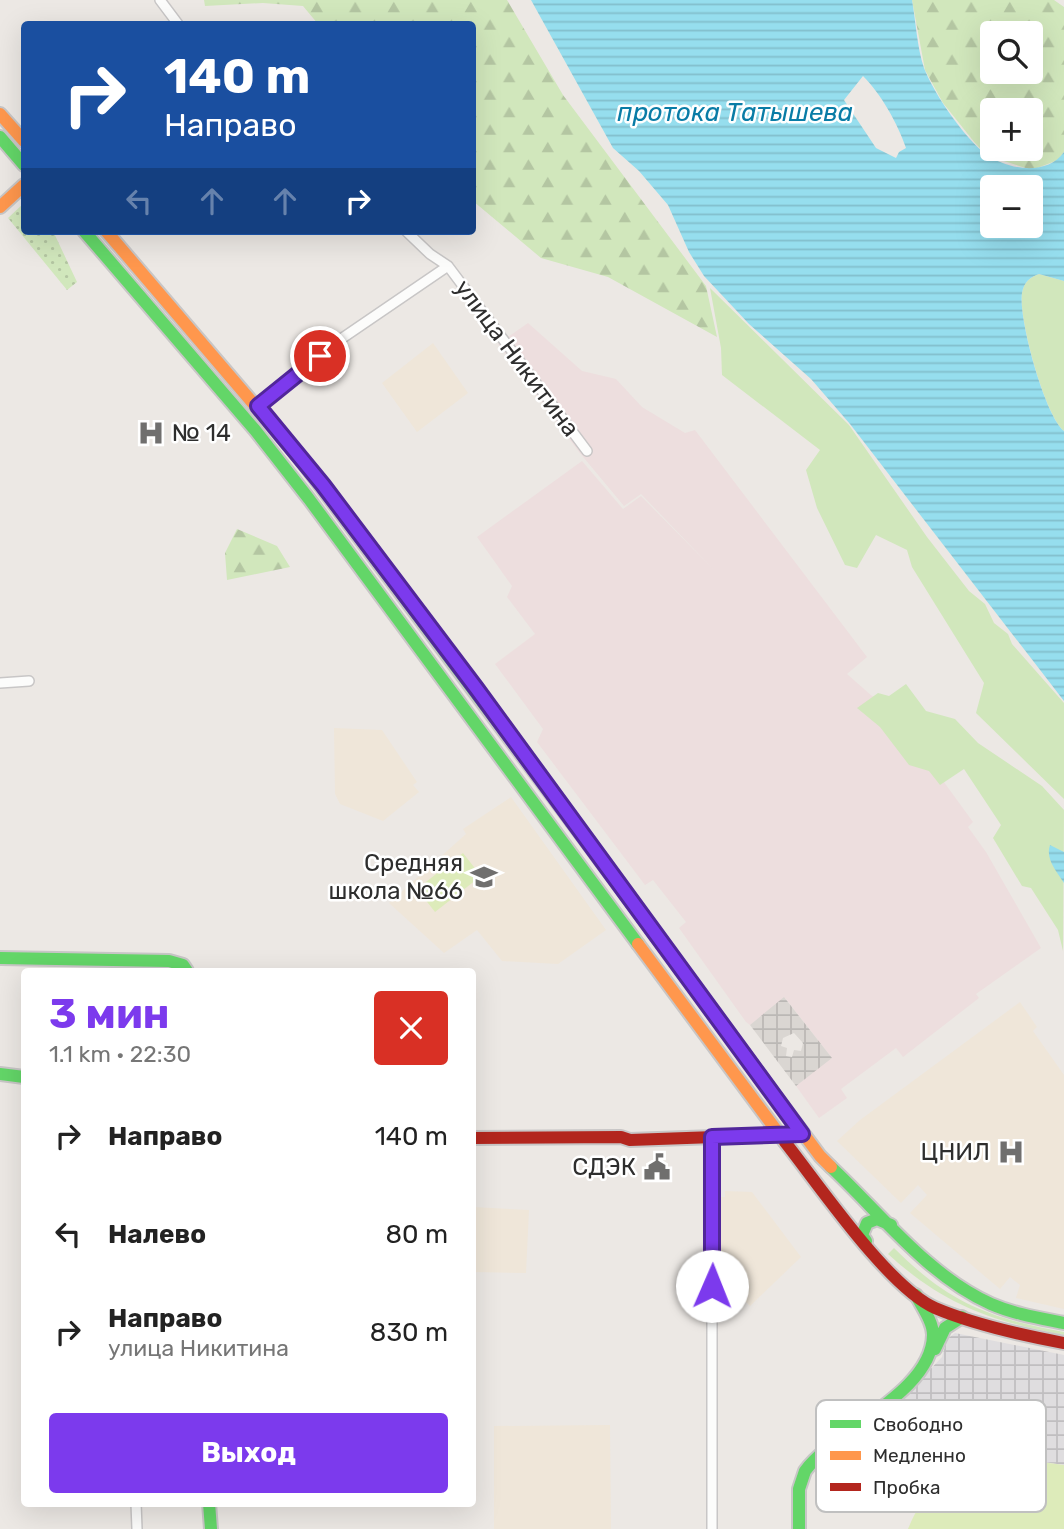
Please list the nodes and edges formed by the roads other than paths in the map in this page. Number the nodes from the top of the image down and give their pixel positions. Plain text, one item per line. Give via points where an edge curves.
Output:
1 (160, 0) edge
2 (176, 21) edge
3 (0, 114) edge
4 (0, 137) edge
5 (21, 138) edge
6 (21, 162) edge
7 (21, 188) edge
8 (0, 207) edge
9 (87, 235) edge
10 (109, 235) edge
11 (410, 235) edge
12 (448, 265) junction
13 (258, 406) junction
14 (587, 451) dead end
15 (323, 485) junction
16 (309, 499) junction
17 (353, 525) junction
18 (339, 539) junction
19 (29, 681) dead end
20 (0, 683) edge
21 (632, 904) junction
22 (617, 917) junction
23 (0, 958) edge
24 (185, 968) edge
25 (0, 1074) edge
26 (21, 1076) edge
27 (802, 1134) junction
28 (712, 1137) junction
29 (781, 1137) junction
30 (476, 1138) edge
31 (892, 1225) junction
32 (867, 1244) junction
33 (916, 1295) junction
34 (962, 1317) junction
35 (1064, 1323) edge
36 (1064, 1343) edge
37 (928, 1356) junction
38 (887, 1400) edge
39 (816, 1459) edge
40 (136, 1507) edge
41 (209, 1507) edge
42 (137, 1529) edge
43 (211, 1529) edge
44 (712, 1529) edge
45 (799, 1529) edge

1 - 2 street
3 - 5 main road
4 - 6 main road
7 - 8 main road
9 - 16 main road via 256,430
10 - 13 main road
11 - 12 street, улица Никитина
12 - 13 street, улица Никитина via 341,339
12 - 14 street, улица Никитина
13 - 15 main road
15 - 16 main road via 317,497
15 - 17 main road
16 - 18 main road
17 - 18 main road via 341,528
17 - 21 main road
18 - 22 main road
19 - 20 street
21 - 22 main road
21 - 27 main road
22 - 29 main road
23 - 24 main road via 169,961
25 - 26 main road
27 - 29 main road
27 - 31 main road
28 - 29 main road
28 - 30 main road
28 - 44 street
29 - 32 main road
31 - 32 main road via 877,1219 867,1223 862,1235
31 - 35 main road via 935,1266 982,1299 1006,1310
32 - 33 main road via 891,1275
33 - 34 main road
33 - 37 main road via 933,1330
34 - 36 main road
34 - 37 main road via 944,1328
37 - 38 main road
39 - 45 main road via 804,1472 798,1498
40 - 42 street
41 - 43 main road

